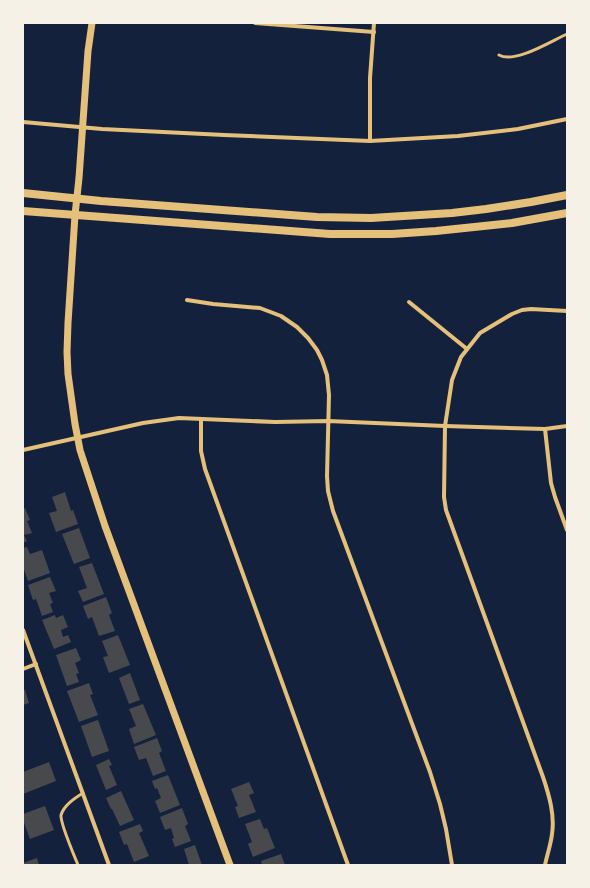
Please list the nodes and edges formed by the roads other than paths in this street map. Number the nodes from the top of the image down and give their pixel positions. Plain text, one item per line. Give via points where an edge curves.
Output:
1 (92, 23) edge
2 (255, 23) edge
3 (374, 23) edge
4 (374, 32) junction
5 (567, 34) edge
6 (499, 55) dead end
7 (567, 119) edge
8 (23, 122) edge
9 (83, 127) junction
10 (370, 141) junction
11 (23, 194) edge
12 (567, 195) edge
13 (76, 198) junction
14 (23, 211) edge
15 (567, 213) edge
16 (75, 215) junction
17 (186, 300) dead end
18 (409, 302) dead end
19 (567, 311) edge
20 (467, 349) junction
21 (201, 419) junction
22 (328, 421) junction
23 (445, 426) junction
24 (567, 426) edge
25 (545, 429) junction
26 (78, 438) junction
27 (23, 450) edge
28 (567, 530) edge
29 (23, 630) edge
30 (36, 664) junction
31 (23, 669) edge
32 (83, 793) junction
33 (78, 865) edge
34 (109, 865) edge
35 (230, 865) edge
36 (348, 865) edge
37 (452, 865) edge
38 (545, 865) edge

1 - 9 street
2 - 4 street
3 - 4 street
4 - 10 street via 370,78
5 - 6 lane via 521,55
7 - 10 street via 518,129 458,136
8 - 9 street
9 - 10 street
9 - 13 street
11 - 13 main road
12 - 13 main road via 452,213 371,218 317,217
13 - 16 street
14 - 16 main road
15 - 16 main road via 512,223 392,234 322,233
16 - 26 street via 67,352
17 - 22 street via 260,308 281,316 297,327 308,338 322,360 329,395
18 - 20 street
19 - 20 street via 522,310 480,333
20 - 23 street via 452,380
21 - 22 street
21 - 26 street via 179,418 143,423
21 - 36 street via 201,451 205,469
22 - 23 street
22 - 37 street via 327,476 333,511 434,785 446,829
23 - 25 street
23 - 38 street via 446,510 549,797 552,834
24 - 25 street
25 - 28 street via 551,483
26 - 27 street
26 - 35 street via 105,526
29 - 30 street
30 - 31 street
30 - 32 street
32 - 33 lane via 74,798 63,810 61,817
32 - 34 street

